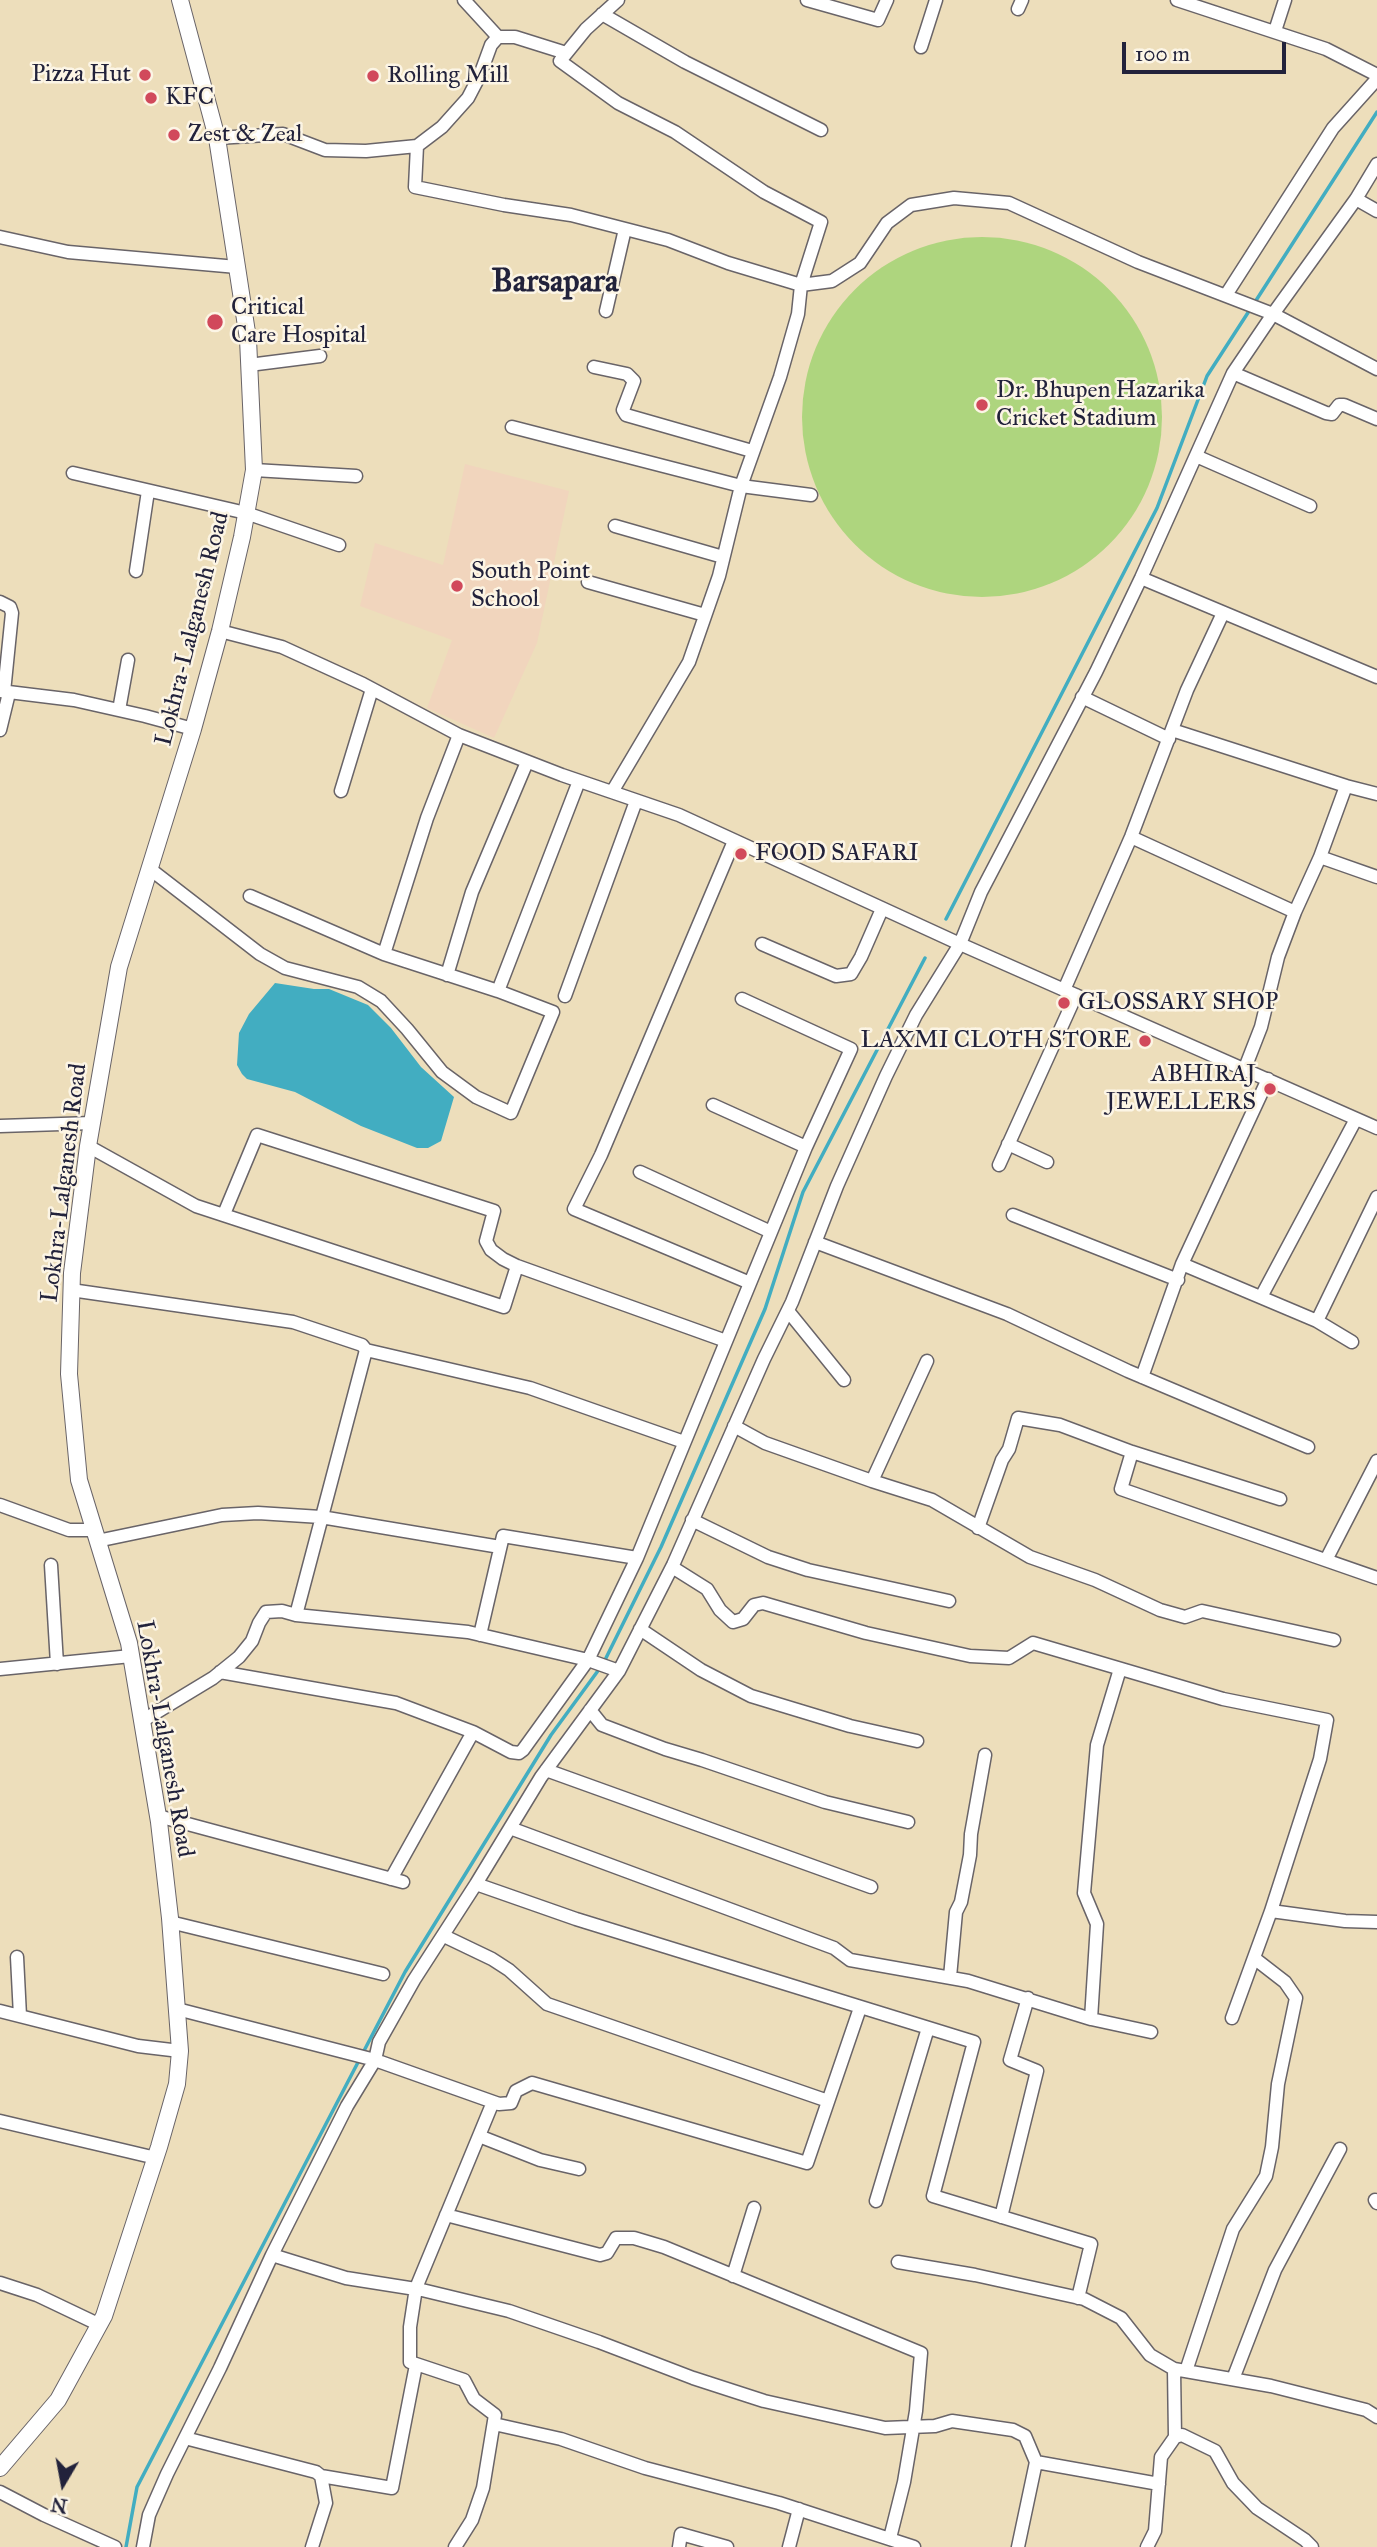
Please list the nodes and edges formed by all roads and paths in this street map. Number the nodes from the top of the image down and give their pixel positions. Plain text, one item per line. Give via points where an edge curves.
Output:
1 (180, 0) edge
2 (464, 0) edge
3 (618, 0) edge
4 (807, 0) edge
5 (887, 0) edge
6 (936, 0) edge
7 (1177, 0) edge
8 (1285, 0) edge
9 (602, 15) junction
10 (1275, 31) junction
11 (498, 37) junction
12 (921, 47) dead end
13 (566, 53) junction
14 (1377, 77) edge
15 (821, 130) dead end
16 (217, 138) junction
17 (416, 146) junction
18 (1377, 164) edge
19 (1356, 199) junction
20 (1377, 211) edge
21 (625, 229) junction
22 (0, 237) edge
23 (237, 267) junction
24 (801, 285) junction
25 (1226, 295) junction
26 (606, 311) dead end
27 (1273, 314) junction
28 (320, 356) dead end
29 (249, 365) junction
30 (594, 367) dead end
31 (1377, 369) edge
32 (1233, 373) junction
33 (1377, 419) edge
34 (512, 427) dead end
35 (752, 451) junction
36 (1196, 456) junction
37 (254, 470) junction
38 (73, 473) dead end
39 (356, 476) dead end
40 (741, 486) junction
41 (148, 491) junction
42 (811, 495) dead end
43 (1310, 506) dead end
44 (246, 513) junction
45 (615, 526) dead end
46 (339, 545) dead end
47 (723, 556) junction
48 (136, 571) dead end
49 (1141, 578) junction
50 (589, 582) dead end
51 (0, 602) edge
52 (1223, 613) junction
53 (705, 615) junction
54 (220, 631) junction
55 (128, 660) dead end
56 (1377, 677) edge
57 (372, 689) junction
58 (4, 692) edge
59 (1082, 697) junction
60 (119, 710) junction
61 (193, 729) junction
62 (0, 730) edge
63 (459, 735) junction
64 (1170, 735) junction
65 (527, 762) junction
66 (579, 781) junction
67 (1346, 786) junction
68 (341, 791) dead end
69 (612, 792) junction
70 (1377, 794) edge
71 (636, 801) junction
72 (1131, 837) junction
73 (734, 841) junction
74 (1320, 857) junction
75 (150, 869) junction
76 (1377, 877) edge
77 (250, 896) dead end
78 (882, 909) junction
79 (1295, 912) junction
80 (762, 944) dead end
81 (960, 944) junction
82 (384, 954) junction
83 (447, 975) junction
84 (498, 991) junction
85 (1070, 992) junction
86 (565, 996) dead end
87 (742, 999) dead end
88 (1245, 1068) junction
89 (1268, 1079) junction
90 (713, 1105) dead end
91 (1356, 1118) junction
92 (92, 1123) junction
93 (0, 1126) edge
94 (1377, 1128) edge
95 (1008, 1144) junction
96 (88, 1146) junction
97 (806, 1147) junction
98 (1047, 1162) dead end
99 (999, 1165) dead end
100 (640, 1172) dead end
101 (1377, 1197) edge
102 (224, 1214) junction
103 (1013, 1215) dead end
104 (771, 1231) junction
105 (815, 1242) junction
106 (1182, 1264) junction
107 (517, 1266) junction
108 (1178, 1280) junction
109 (750, 1283) junction
110 (71, 1290) junction
111 (1261, 1297) junction
112 (788, 1311) junction
113 (1317, 1321) junction
114 (726, 1340) junction
115 (1352, 1342) dead end
116 (366, 1350) junction
117 (927, 1361) dead end
118 (1142, 1377) junction
119 (844, 1380) dead end
120 (734, 1426) junction
121 (684, 1442) junction
122 (1308, 1447) dead end
123 (1132, 1452) junction
124 (1377, 1461) edge
125 (872, 1482) junction
126 (1280, 1499) dead end
127 (0, 1506) edge
128 (321, 1517) junction
129 (692, 1520) junction
130 (978, 1528) junction
131 (95, 1536) junction
132 (500, 1547) junction
133 (637, 1558) junction
134 (1326, 1560) junction
135 (51, 1565) dead end
136 (672, 1567) junction
137 (1377, 1578) edge
138 (949, 1601) dead end
139 (296, 1615) junction
140 (640, 1629) junction
141 (480, 1635) junction
142 (1334, 1640) dead end
143 (131, 1656) junction
144 (589, 1661) junction
145 (58, 1664) junction
146 (0, 1669) edge
147 (1120, 1669) junction
148 (615, 1670) junction
149 (220, 1672) junction
150 (590, 1710) junction
151 (142, 1721) junction
152 (473, 1732) junction
153 (917, 1741) dead end
154 (985, 1755) dead end
155 (546, 1770) junction
156 (158, 1816) junction
157 (908, 1822) dead end
158 (510, 1828) junction
159 (476, 1884) junction
160 (871, 1887) dead end
161 (1271, 1911) junction
162 (170, 1922) junction
163 (1377, 1922) edge
164 (443, 1936) junction
165 (17, 1957) dead end
166 (1254, 1958) junction
167 (383, 1974) dead end
168 (950, 1977) junction
169 (1028, 1998) junction
170 (860, 2008) junction
171 (177, 2009) junction
172 (0, 2011) edge
173 (20, 2015) junction
174 (1232, 2018) dead end
175 (1091, 2019) junction
176 (928, 2028) junction
177 (1151, 2032) dead end
178 (180, 2051) junction
179 (372, 2059) junction
180 (828, 2101) junction
181 (493, 2102) junction
182 (0, 2121) edge
183 (479, 2136) junction
184 (1340, 2149) dead end
185 (156, 2158) junction
186 (579, 2169) dead end
187 (876, 2201) dead end
188 (754, 2208) dead end
189 (446, 2215) junction
190 (1001, 2217) junction
191 (272, 2255) junction
192 (898, 2262) dead end
193 (733, 2276) junction
194 (0, 2283) edge
195 (416, 2288) junction
196 (1078, 2298) junction
197 (100, 2325) junction
198 (416, 2365) junction
199 (1180, 2370) junction
200 (1233, 2379) junction
201 (1377, 2417) edge
202 (494, 2424) junction
203 (913, 2427) junction
204 (1175, 2437) junction
205 (185, 2438) junction
206 (1036, 2462) junction
207 (0, 2468) edge
208 (321, 2476) junction
209 (1159, 2484) junction
210 (0, 2492) edge
211 (799, 2510) junction
212 (890, 2538) junction
213 (116, 2547) edge
214 (143, 2547) edge
215 (312, 2547) edge
216 (455, 2547) edge
217 (679, 2547) edge
218 (727, 2547) edge
219 (789, 2547) edge
220 (914, 2547) edge
221 (1018, 2547) edge
222 (1147, 2547) edge
223 (1312, 2547) edge

1 - 16 main road, Lokhra-Lalganesh Road
2 - 11 street
3 - 9 street
4 - 5 street via 878,20
6 - 12 street
7 - 10 street
8 - 10 street
9 - 13 street
9 - 15 street
10 - 14 street via 1326,49
11 - 13 street via 515,37
11 - 17 street via 468,98 442,127
13 - 24 street via 560,61 618,103 675,132 764,192 821,222
14 - 25 street via 1333,128
16 - 17 street via 283,134 325,150
16 - 23 main road, Lokhra-Lalganesh Road
17 - 21 street via 415,187
18 - 19 street
19 - 20 street
19 - 27 street
21 - 24 street
21 - 26 street
22 - 23 street via 68,252
23 - 29 main road, Lokhra-Lalganesh Road
24 - 25 street via 832,281 860,263 887,223 911,205 954,198 1009,203 1138,262
24 - 35 street via 798,314 780,377
25 - 27 street
27 - 31 street
27 - 32 street
28 - 29 street
29 - 37 main road, Lokhra-Lalganesh Road
30 - 35 street via 627,374 634,381 623,411 626,415
32 - 33 street via 1326,413 1344,405
32 - 36 street
34 - 40 street
35 - 40 street
36 - 43 street
36 - 49 street
37 - 39 street
37 - 44 main road, Lokhra-Lalganesh Road
38 - 41 street
40 - 42 street
40 - 47 street
41 - 44 street
41 - 48 street
44 - 46 street
44 - 54 main road, Lokhra-Lalganesh Road
45 - 47 street
47 - 53 street
49 - 52 street
49 - 59 street
50 - 53 street
51 - 58 street via 12,612
52 - 56 street
52 - 64 street
53 - 69 street via 688,665
54 - 57 street via 282,647
54 - 61 main road, Lokhra-Lalganesh Road
55 - 60 street
57 - 63 street
57 - 68 street
58 - 60 street
58 - 62 street
59 - 64 street
59 - 81 street via 981,892
60 - 61 street
61 - 75 main road, Lokhra-Lalganesh Road
63 - 65 street
63 - 82 street
64 - 67 street
64 - 72 street
65 - 66 street
65 - 83 street via 472,892
66 - 69 street
66 - 84 street
67 - 70 street
67 - 74 street
69 - 71 street
71 - 73 street
71 - 86 street
72 - 79 street
72 - 85 street
73 - 78 street
73 - 109 street via 574,1209
74 - 76 street
74 - 79 street
75 - 84 street via 268,959 285,968 358,987 380,1001 442,1072 476,1097 511,1113 553,1012
75 - 92 main road, Lokhra-Lalganesh Road via 119,967
77 - 82 street
78 - 80 street via 851,974 836,976
78 - 81 street
79 - 88 street
81 - 85 street
81 - 105 street via 916,1015 886,1076
82 - 83 street
83 - 84 street
85 - 88 street
85 - 95 street
87 - 97 street via 851,1049
88 - 89 street
89 - 91 street
89 - 106 street
90 - 97 street
91 - 94 street
91 - 111 street
92 - 93 street
92 - 96 main road, Lokhra-Lalganesh Road
95 - 98 street
95 - 99 street
96 - 102 street via 196,1206
96 - 110 main road, Lokhra-Lalganesh Road
97 - 104 street
100 - 104 street
101 - 113 street
102 - 107 street via 504,1307
102 - 107 street via 257,1135 494,1211 486,1241 491,1250
103 - 108 street
104 - 109 street
105 - 112 street
105 - 118 street via 1007,1314
106 - 108 street
106 - 111 street
107 - 114 street
108 - 118 street
109 - 114 street
110 - 116 street via 293,1322
110 - 131 main road, Lokhra-Lalganesh Road via 69,1374 74,1445
111 - 113 street
112 - 119 street
112 - 120 street
113 - 115 street
114 - 121 street
116 - 121 street via 530,1388
116 - 128 street
117 - 125 street
118 - 122 street
120 - 125 street via 765,1443
120 - 129 street
121 - 133 street
123 - 126 street
123 - 130 street via 1060,1425 1018,1418
123 - 134 street via 1121,1489
124 - 134 street
125 - 130 street via 932,1500
127 - 131 street
128 - 131 street via 222,1515
128 - 132 street
128 - 139 street
129 - 136 street
129 - 138 street via 768,1557 808,1570
130 - 142 street via 1030,1557 1160,1610 1185,1617 1202,1611
131 - 143 main road, Lokhra-Lalganesh Road
132 - 133 street via 503,1536
132 - 141 street
133 - 144 street
134 - 137 street
135 - 145 street
136 - 140 street
136 - 147 street via 707,1589 733,1622 763,1603 866,1633 970,1656 1009,1658 1033,1643
139 - 141 street
139 - 149 street via 266,1612 253,1641
140 - 148 street
140 - 153 street via 701,1670 751,1696
141 - 144 street
143 - 145 street
143 - 151 main road, Lokhra-Lalganesh Road
144 - 148 street
144 - 152 street via 519,1753
145 - 146 street
147 - 161 street via 1223,1699 1327,1720 1320,1759
147 - 175 street via 1097,1745 1084,1893 1097,1924
148 - 150 street
149 - 151 street
149 - 152 street via 396,1703
150 - 155 street
150 - 157 street via 602,1725 664,1749 825,1802
151 - 156 main road, Lokhra-Lalganesh Road
152 - 156 street via 397,1881
154 - 168 street via 956,1912
155 - 158 street
155 - 160 street
156 - 162 main road, Lokhra-Lalganesh Road
158 - 159 street
158 - 168 street via 834,1948 850,1960
159 - 164 street
159 - 170 street
161 - 163 street
161 - 166 street
162 - 167 street
162 - 171 main road, Lokhra-Lalganesh Road
164 - 179 street
164 - 180 street via 509,1970 547,2004
165 - 173 street
166 - 174 street
166 - 199 street via 1285,1982 1296,1998 1278,2084 1272,2147 1266,2176 1233,2229
168 - 169 street
169 - 175 street
169 - 190 street via 1010,2060 1037,2071
170 - 176 street
170 - 180 street
171 - 178 main road, Lokhra-Lalganesh Road
171 - 179 street
172 - 173 street
173 - 178 street via 138,2046
175 - 177 street
176 - 187 street
176 - 190 street via 974,2042 933,2196
178 - 185 main road, Lokhra-Lalganesh Road via 177,2084
179 - 181 street
179 - 191 street
180 - 181 street via 807,2163 532,2083 516,2091 512,2103
181 - 183 street
182 - 185 street
183 - 186 street via 540,2160
183 - 189 street
184 - 200 street via 1275,2270
185 - 197 main road, Lokhra-Lalganesh Road
188 - 193 street
189 - 193 street via 600,2255 607,2253 615,2238 635,2238
189 - 195 street
190 - 196 street via 1091,2244
191 - 195 street via 346,2277
191 - 205 street
192 - 196 street
193 - 203 street via 921,2353
194 - 197 street
195 - 198 street via 410,2362
195 - 203 street via 509,2311 764,2401 885,2428
196 - 199 street via 1121,2318 1150,2355
197 - 207 main road, Lokhra-Lalganesh Road via 58,2400
198 - 202 street via 464,2380 474,2399 495,2415
198 - 208 street via 392,2488
199 - 200 street
199 - 204 street
200 - 201 street via 1366,2410
202 - 211 street via 561,2439 645,2468
202 - 216 street via 483,2488 472,2520
203 - 206 street via 952,2421 1013,2430 1025,2436
203 - 212 street
204 - 209 street via 1161,2457
204 - 223 street via 1182,2435 1215,2451 1233,2483 1257,2508
205 - 208 street
205 - 214 street via 149,2515
206 - 209 street
206 - 221 street
208 - 215 street via 326,2503
209 - 222 street via 1155,2531
210 - 213 street
211 - 212 street
211 - 219 street
212 - 220 street
217 - 218 street via 681,2534

